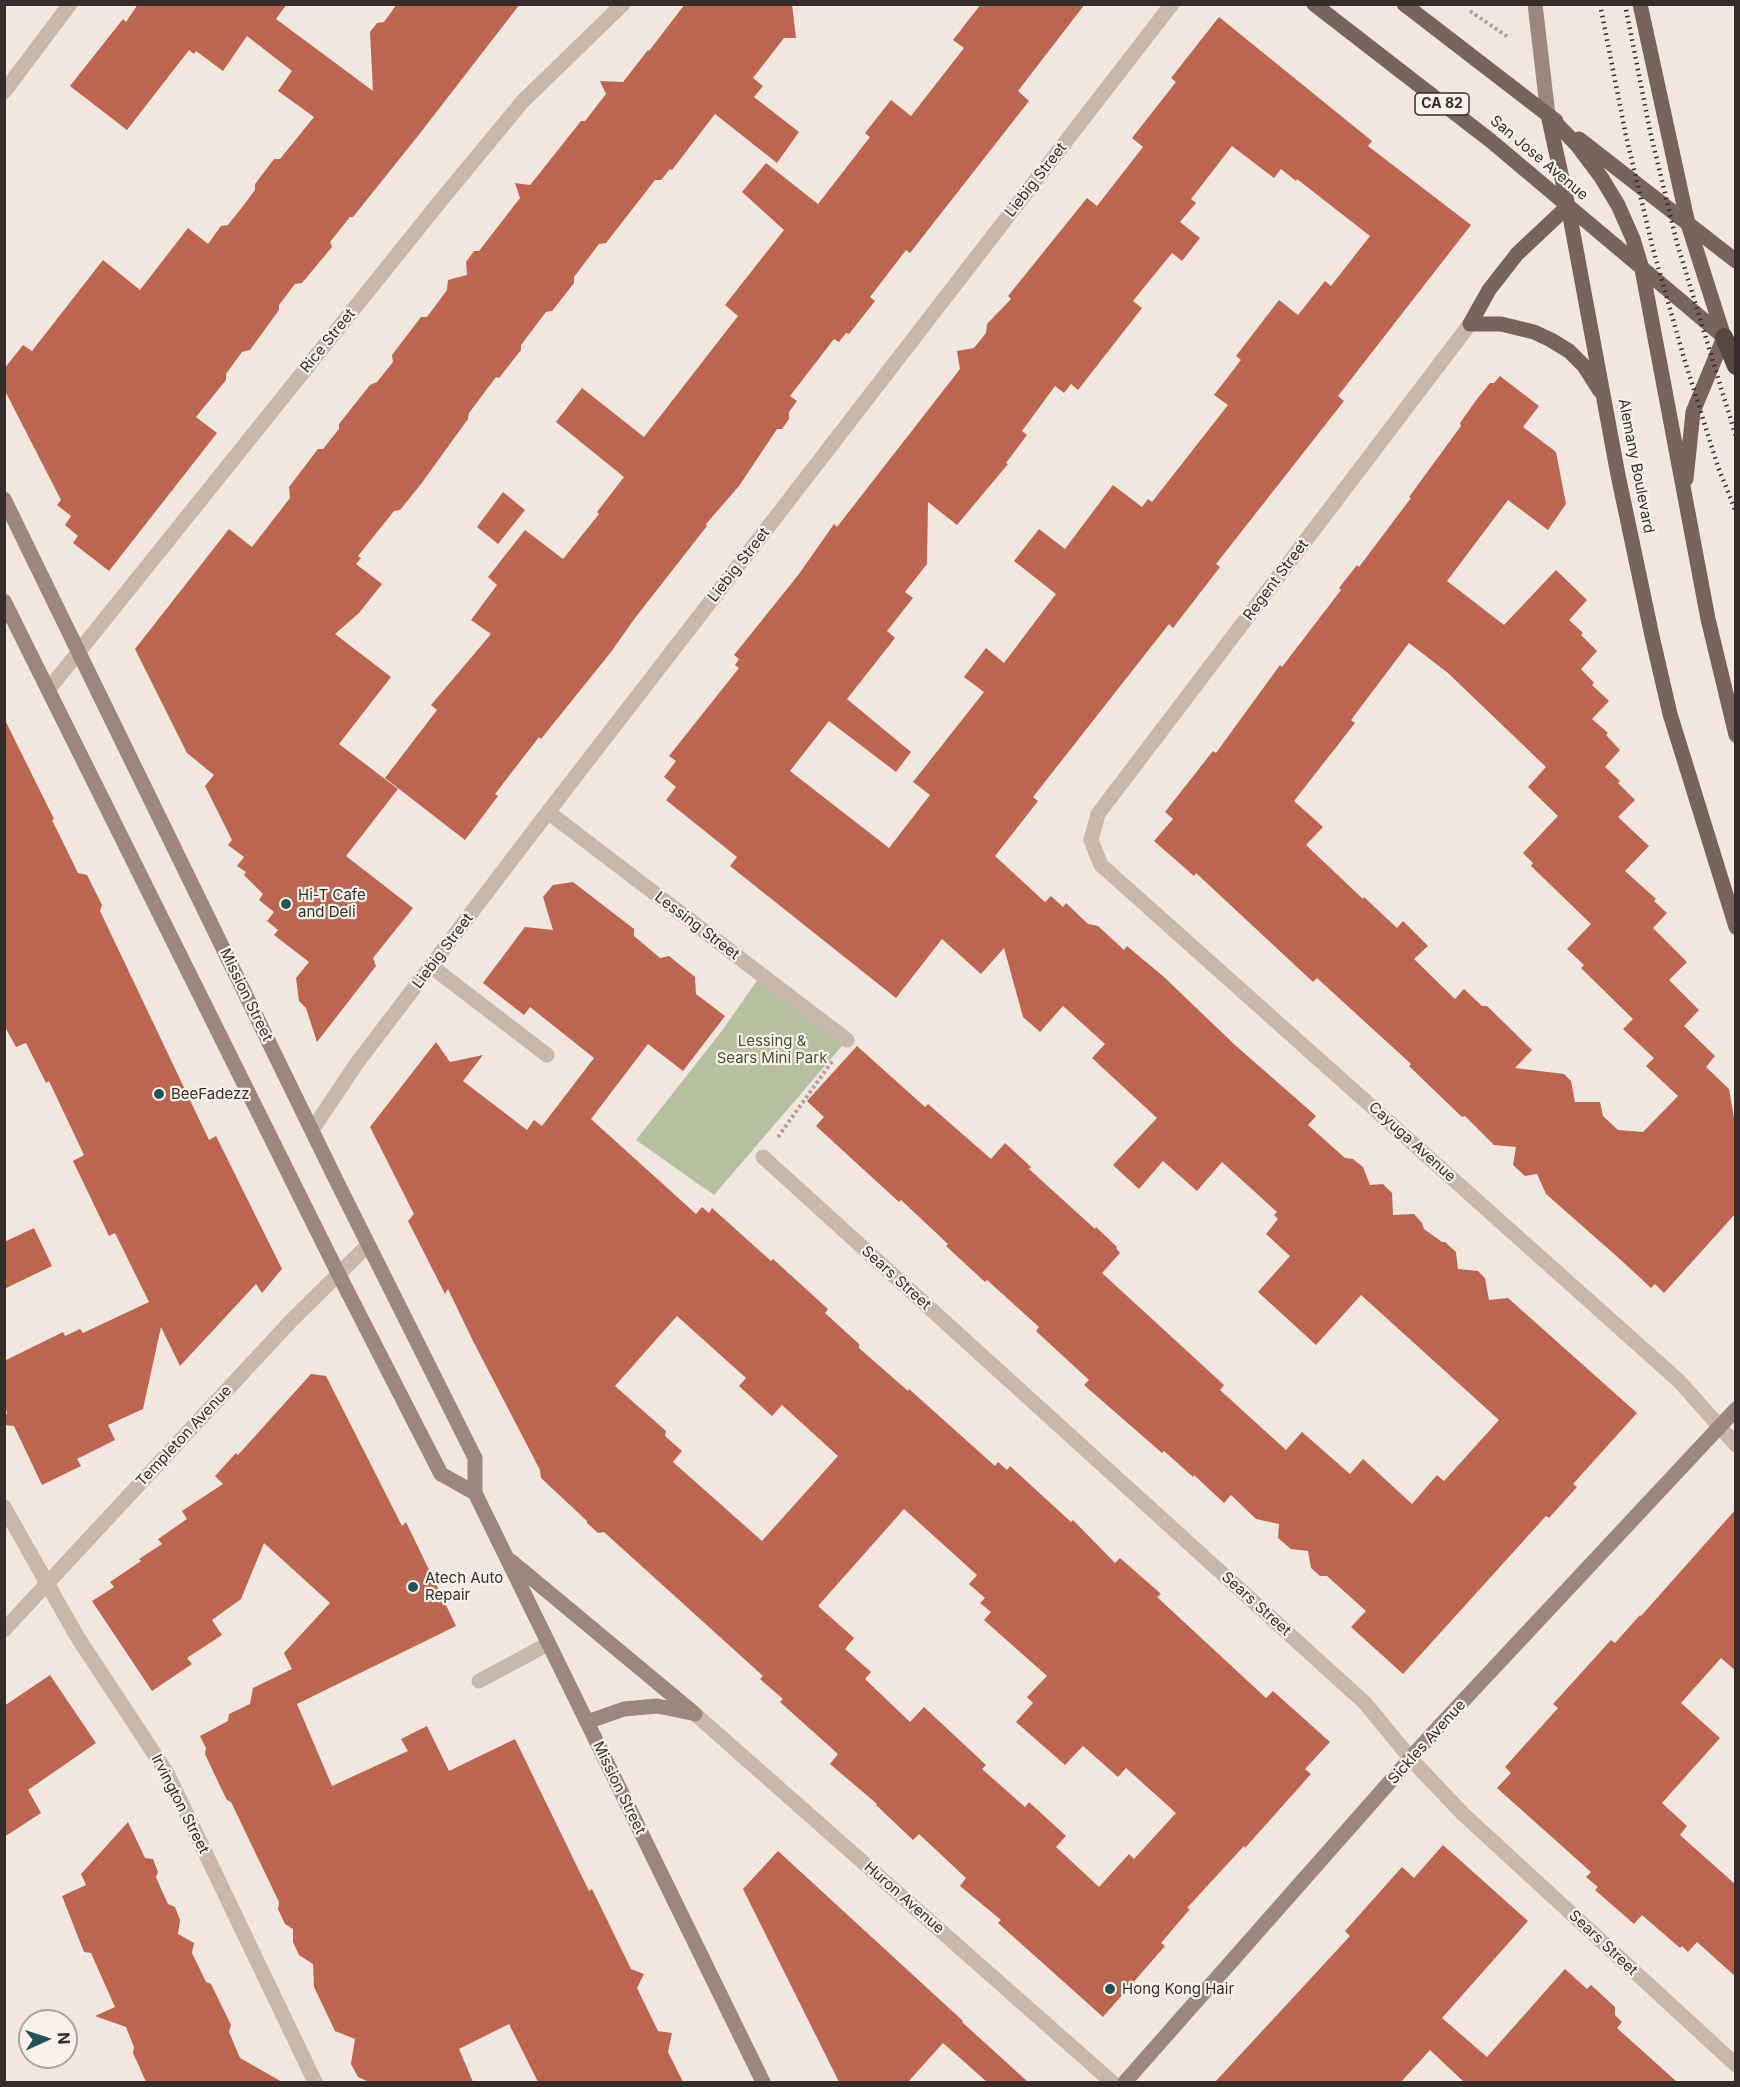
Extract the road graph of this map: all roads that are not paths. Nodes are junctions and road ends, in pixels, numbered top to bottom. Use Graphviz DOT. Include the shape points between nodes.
graph roads {
  1 [pos="70,4"];
  2 [pos="623,4"];
  3 [pos="1172,4"];
  4 [pos="1314,4"];
  5 [pos="1428,4"];
  6 [pos="1535,4"];
  7 [pos="1640,4"];
  8 [pos="1408,8"];
  9 [pos="4,92"];
  10 [pos="1548,115"];
  11 [pos="1568,206"];
  12 [pos="1688,224"];
  13 [pos="1736,261"];
  14 [pos="1642,269"];
  15 [pos="1470,324"];
  16 [pos="1730,342"];
  17 [pos="1736,366"];
  18 [pos="1604,397"];
  19 [pos="1684,497"];
  20 [pos="4,499"];
  21 [pos="4,601"];
  22 [pos="79,651"];
  23 [pos="48,690"];
  24 [pos="1736,735"];
  25 [pos="548,813"];
  26 [pos="1092,840"];
  27 [pos="1736,927"];
  28 [pos="432,967"];
  29 [pos="847,1040"];
  30 [pos="548,1055"];
  31 [pos="312,1130"];
  32 [pos="763,1157"];
  33 [pos="368,1245"];
  34 [pos="339,1275"];
  35 [pos="1736,1409"];
  36 [pos="1720,1427"];
  37 [pos="1736,1445"];
  38 [pos="475,1493"];
  39 [pos="4,1507"];
  40 [pos="505,1556"];
  41 [pos="46,1584"];
  42 [pos="4,1630"];
  43 [pos="548,1644"];
  44 [pos="479,1681"];
  45 [pos="695,1714"];
  46 [pos="587,1722"];
  47 [pos="1412,1759"];
  48 [pos="1736,2065"];
  49 [pos="315,2082"];
  50 [pos="763,2082"];
  51 [pos="1112,2082"];
  52 [pos="1125,2082"];
  1 -- 9 [label="street"];
  2 -- 22 [label="street, Rice Street" via="516,110"];
  3 -- 25 [label="street, Liebig Street"];
  4 -- 11 [label="main road, San Jose Avenue / CA 82"];
  5 -- 8 [label="main road"];
  6 -- 10 [label="main road, Alemany Boulevard"];
  7 -- 12 [label="main road"];
  8 -- 10 [label="main road"];
  10 -- 11 [label="main road, Alemany Boulevard"];
  10 -- 12 [label="main road"];
  10 -- 14 [label="main road" via="1601,177 1622,213"];
  11 -- 14 [label="main road, San Jose Avenue / CA 82"];
  11 -- 15 [label="main road" via="1517,254 1489,290"];
  11 -- 18 [label="main road, Alemany Boulevard"];
  12 -- 13 [label="main road"];
  12 -- 16 [label="main road"];
  14 -- 16 [label="main road, San Jose Avenue / CA 82"];
  14 -- 19 [label="main road"];
  15 -- 18 [label="main road" via="1501,324 1551,340 1584,366"];
  15 -- 26 [label="street, Regent Street" via="1098,814"];
  16 -- 17 [label="highway"];
  16 -- 19 [label="main road" via="1693,412"];
  18 -- 27 [label="main road, Alemany Boulevard" via="1670,714"];
  19 -- 24 [label="main road"];
  20 -- 22 [label="main road, Mission Street"];
  21 -- 23 [label="main road"];
  22 -- 23 [label="street, Rice Street"];
  22 -- 31 [label="main road, Mission Street"];
  23 -- 34 [label="main road"];
  25 -- 28 [label="street, Liebig Street"];
  25 -- 29 [label="street, Lessing Street"];
  26 -- 36 [label="street, Cayuga Avenue" via="1101,865 1674,1376"];
  28 -- 30 [label="street"];
  28 -- 31 [label="street, Liebig Street" via="357,1063"];
  31 -- 33 [label="main road, Mission Street"];
  32 -- 47 [label="street, Sears Street" via="1365,1703"];
  33 -- 34 [label="street, Templeton Avenue"];
  33 -- 38 [label="main road, Mission Street" via="475,1458"];
  34 -- 38 [label="main road" via="441,1474"];
  34 -- 41 [label="street, Templeton Avenue"];
  35 -- 36 [label="main road, Sickles Avenue"];
  36 -- 37 [label="street, Cayuga Avenue"];
  36 -- 47 [label="main road, Sickles Avenue"];
  38 -- 40 [label="main road, Mission Street"];
  39 -- 41 [label="street, Irvington Street"];
  40 -- 43 [label="main road, Mission Street"];
  40 -- 45 [label="main road"];
  41 -- 42 [label="street, Templeton Avenue"];
  41 -- 49 [label="street, Irvington Street" via="167,1773"];
  43 -- 44 [label="street"];
  43 -- 46 [label="main road, Mission Street"];
  45 -- 46 [label="main road" via="657,1706 624,1709"];
  45 -- 51 [label="street, Huron Avenue"];
  46 -- 50 [label="main road, Mission Street"];
  47 -- 48 [label="street, Sears Street" via="1462,1813"];
  47 -- 52 [label="main road, Sickles Avenue"];
}
